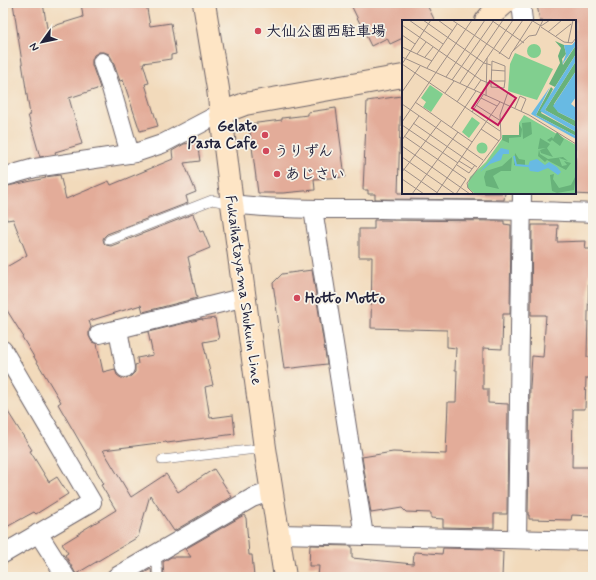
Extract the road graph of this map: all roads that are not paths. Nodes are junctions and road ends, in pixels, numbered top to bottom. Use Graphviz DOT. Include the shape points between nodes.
graph roads {
  1 [pos="204,3"];
  2 [pos="505,3"];
  3 [pos="520,3"];
  4 [pos="487,20"];
  5 [pos="523,20"];
  6 [pos="102,62"];
  7 [pos="402,76"];
  8 [pos="221,113"];
  9 [pos="130,154"];
  10 [pos="3,177"];
  11 [pos="522,202"];
  12 [pos="232,204"];
  13 [pos="313,209"];
  14 [pos="593,213"];
  15 [pos="109,240"];
  16 [pos="245,297"];
  17 [pos="118,329"];
  18 [pos="99,334"];
  19 [pos="3,350"];
  20 [pos="125,368"];
  21 [pos="265,448"];
  22 [pos="162,460"];
  23 [pos="272,491"];
  24 [pos="38,533"];
  25 [pos="278,534"];
  26 [pos="364,536"];
  27 [pos="517,539"];
  28 [pos="593,541"];
  29 [pos="156,553"];
  30 [pos="3,554"];
  31 [pos="66,577"];
  32 [pos="116,577"];
  33 [pos="158,577"];
  34 [pos="285,577"];
  1 -- 8 [label="main road, Fukaihatayama Shukuin Line"];
  2 -- 4 [label="main road"];
  3 -- 5 [label="street"];
  6 -- 9 [label="street"];
  7 -- 8 [label="main road" via="245,104"];
  8 -- 9 [label="street" via="154,148"];
  8 -- 12 [label="main road, Fukaihatayama Shukuin Line"];
  9 -- 10 [label="street" via="35,168"];
  11 -- 13 [label="street"];
  11 -- 14 [label="street"];
  11 -- 27 [label="street"];
  12 -- 13 [label="street"];
  12 -- 15 [label="lane" via="212,200"];
  12 -- 16 [label="main road, Fukaihatayama Shukuin Line"];
  13 -- 26 [label="street"];
  16 -- 17 [label="street"];
  16 -- 21 [label="main road, Fukaihatayama Shukuin Line"];
  17 -- 18 [label="street"];
  17 -- 20 [label="street"];
  19 -- 24 [label="street" via="92,502"];
  21 -- 22 [label="lane"];
  21 -- 23 [label="main road, Fukaihatayama Shukuin Line"];
  23 -- 25 [label="main road, Fukaihatayama Shukuin Line"];
  23 -- 29 [label="street" via="252,498"];
  24 -- 30 [label="street"];
  24 -- 31 [label="street"];
  25 -- 26 [label="street"];
  25 -- 34 [label="main road, Fukaihatayama Shukuin Line"];
  26 -- 27 [label="street"];
  27 -- 28 [label="street"];
  29 -- 32 [label="street"];
  29 -- 33 [label="lane"];
}
